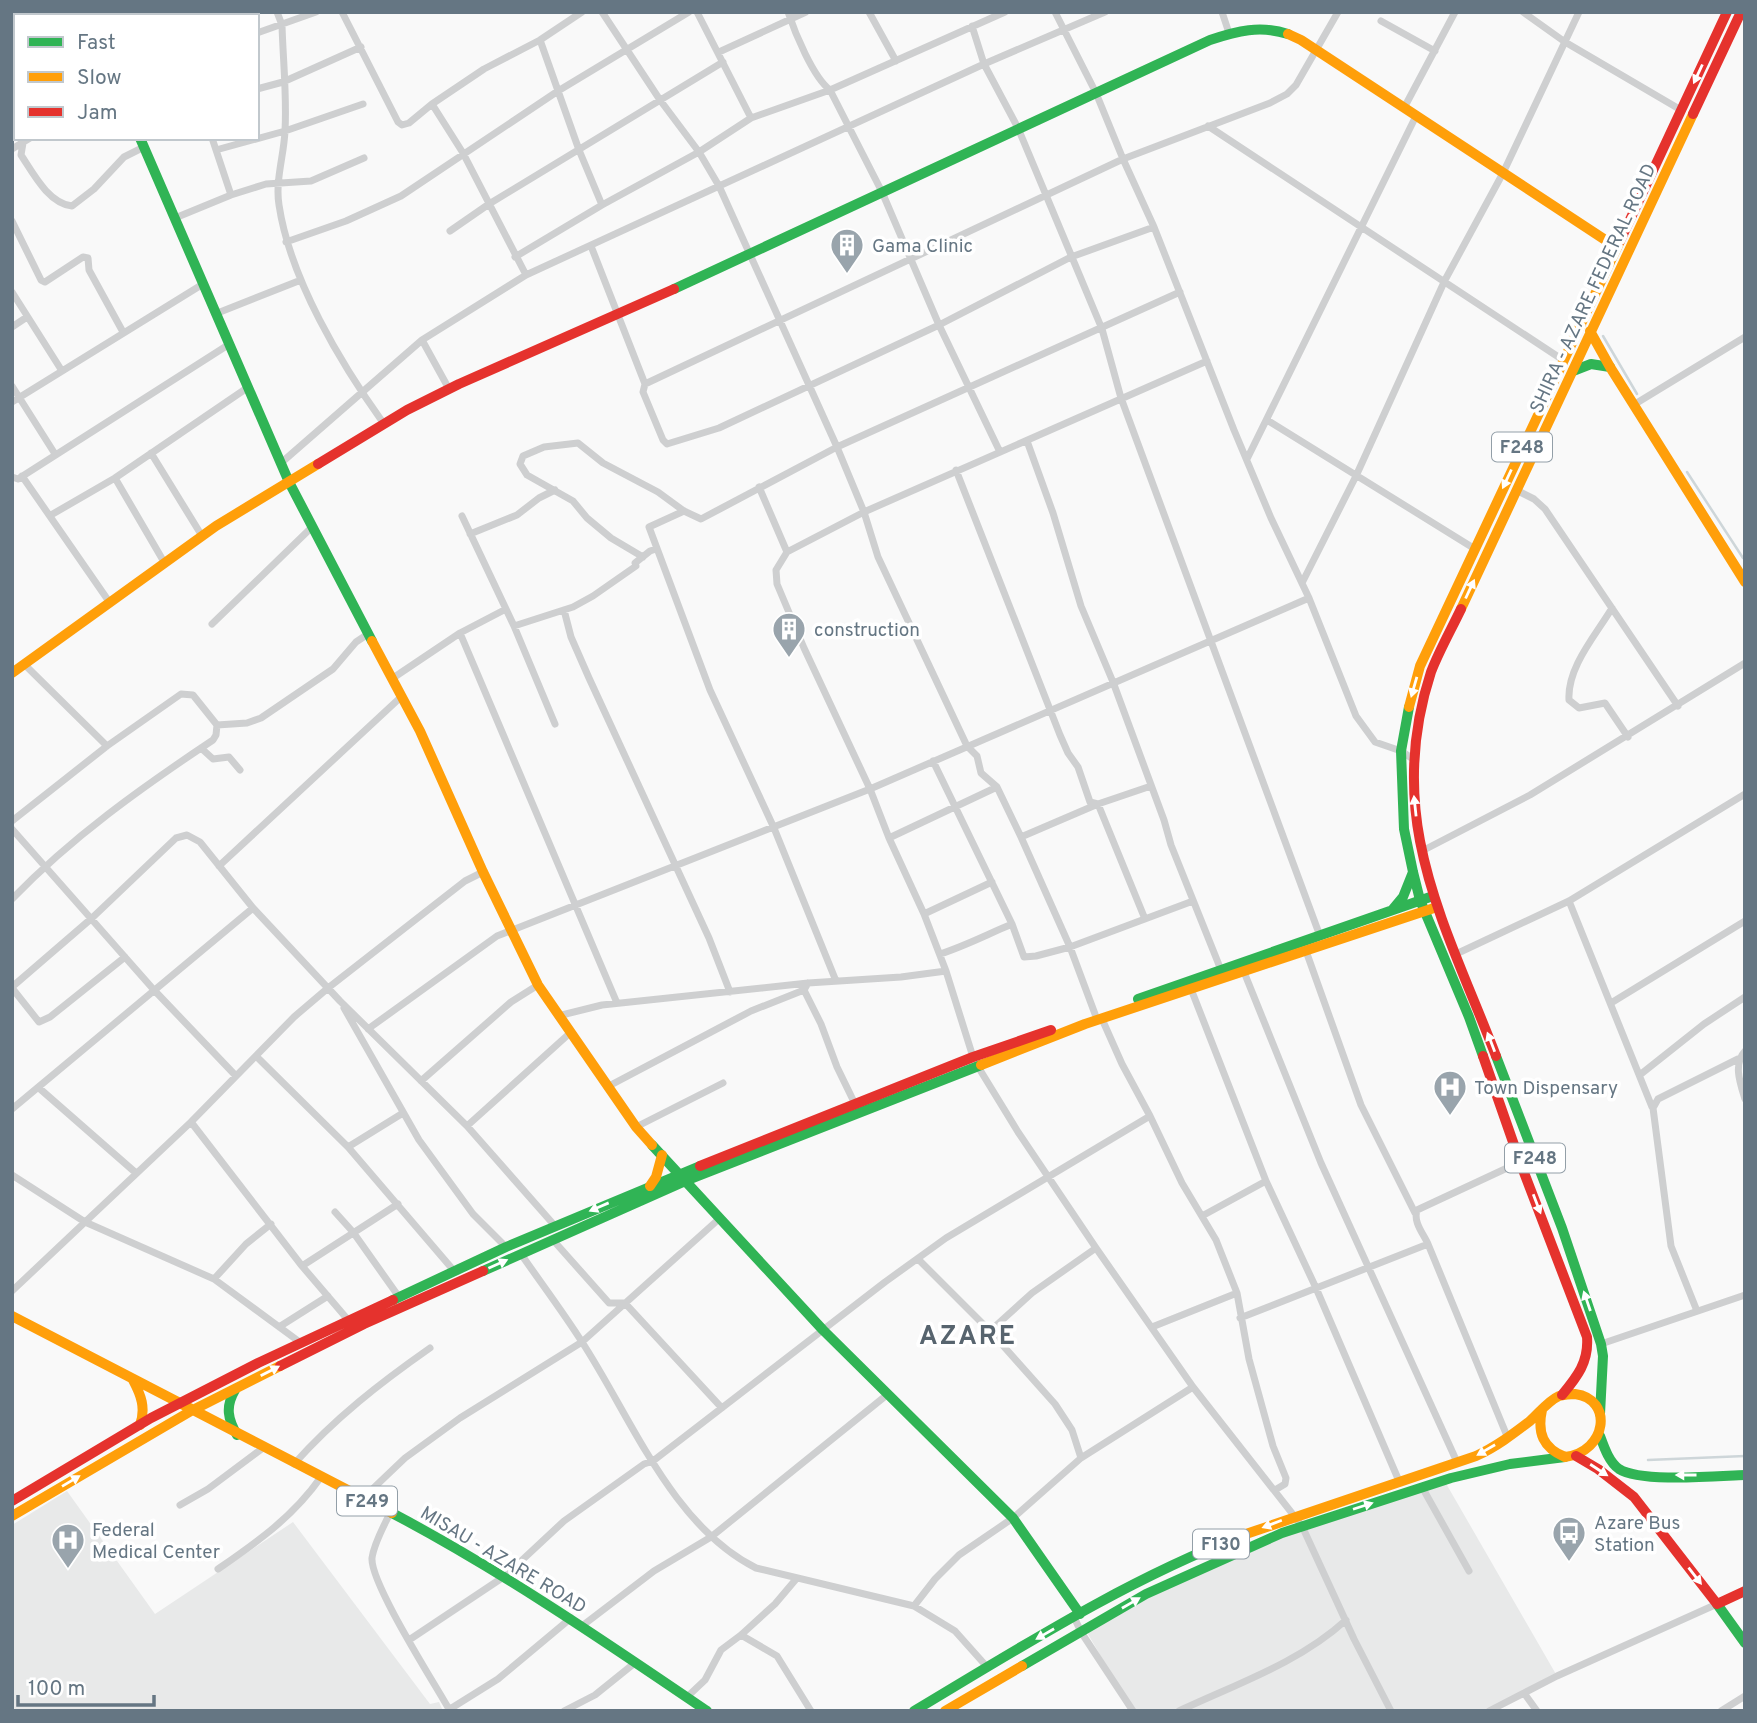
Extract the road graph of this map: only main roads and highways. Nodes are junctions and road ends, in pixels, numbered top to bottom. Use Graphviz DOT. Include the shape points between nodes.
graph roads {
  1 [pos="1727,12"];
  2 [pos="1741,12"];
  3 [pos="142,143"];
  4 [pos="1616,247"];
  5 [pos="1590,331"];
  6 [pos="1610,367"];
  7 [pos="1571,373"];
  8 [pos="289,482"];
  9 [pos="1743,575"];
  10 [pos="12,673"];
  11 [pos="1413,872"];
  12 [pos="1420,900"];
  13 [pos="1435,902"];
  14 [pos="1425,912"];
  15 [pos="1393,917"];
  16 [pos="1435,937"];
  17 [pos="1099,1017"];
  18 [pos="975,1061"];
  19 [pos="662,1155"];
  20 [pos="682,1178"];
  21 [pos="650,1186"];
  22 [pos="1558,1218"];
  23 [pos="1545,1225"];
  24 [pos="12,1316"];
  25 [pos="133,1380"];
  26 [pos="236,1388"];
  27 [pos="1562,1395"];
  28 [pos="178,1404"];
  29 [pos="1542,1410"];
  30 [pos="191,1411"];
  31 [pos="1600,1416"];
  32 [pos="140,1425"];
  33 [pos="237,1435"];
  34 [pos="1600,1436"];
  35 [pos="1570,1457"];
  36 [pos="1745,1475"];
  37 [pos="12,1501"];
  38 [pos="12,1516"];
  39 [pos="1745,1591"];
  40 [pos="1717,1604"];
  41 [pos="1077,1616"];
  42 [pos="1745,1643"];
  43 [pos="703,1710"];
  44 [pos="914,1711"];
  45 [pos="945,1711"];
  1 -- 4 [label="main road, SHIRA - AZARE FEDERAL ROAD / F248, one-way"];
  2 -- 5 [label="main road, SHIRA - AZARE FEDERAL ROAD / F248"];
  3 -- 8 [label="main road"];
  4 -- 8 [label="main road" via="1287,32 1252,28 1229,33 449,389"];
  4 -- 11 [label="main road, SHIRA - AZARE FEDERAL ROAD / F248, one-way" via="1412,689 1401,751 1404,829"];
  5 -- 6 [label="main road"];
  5 -- 7 [label="main road, SHIRA - AZARE FEDERAL ROAD / F248"];
  6 -- 7 [label="main road" via="1589,363"];
  6 -- 9 [label="main road"];
  13 -- 7 [label="main road, SHIRA - AZARE FEDERAL ROAD / F248, one-way" via="1413,787 1420,711 1432,670"];
  8 -- 10 [label="main road" via="164,562"];
  8 -- 19 [label="main road" via="420,731 538,985 636,1127"];
  11 -- 12 [label="main road, SHIRA - AZARE FEDERAL ROAD / F248"];
  11 -- 15 [label="main road"];
  12 -- 13 [label="main road"];
  12 -- 14 [label="main road, SHIRA - AZARE FEDERAL ROAD / F248"];
  12 -- 15 [label="main road"];
  13 -- 14 [label="main road"];
  22 -- 13 [label="main road, SHIRA - AZARE FEDERAL ROAD / F248, one-way"];
  14 -- 15 [label="main road"];
  14 -- 16 [label="main road, SHIRA - AZARE FEDERAL ROAD / F248"];
  15 -- 16 [label="main road" via="1421,924"];
  15 -- 17 [label="main road" via="1306,951"];
  15 -- 17 [label="main road" via="1320,936"];
  16 -- 23 [label="main road, SHIRA - AZARE FEDERAL ROAD / F248, one-way"];
  17 -- 18 [label="main road"];
  18 -- 20 [label="main road"];
  18 -- 20 [label="main road" via="855,1104"];
  19 -- 20 [label="main road"];
  19 -- 21 [label="main road"];
  20 -- 21 [label="main road"];
  26 -- 20 [label="main road, one-way"];
  20 -- 41 [label="main road" via="823,1330 1013,1518"];
  21 -- 28 [label="main road, one-way" via="506,1247"];
  22 -- 23 [label="main road"];
  31 -- 22 [label="main road, SHIRA - AZARE FEDERAL ROAD / F248, one-way" via="1601,1344"];
  23 -- 27 [label="main road, SHIRA - AZARE FEDERAL ROAD / F248" via="1589,1349 1581,1373"];
  24 -- 25 [label="main road, MISAU - AZARE ROAD / F249"];
  25 -- 28 [label="main road, MISAU - AZARE ROAD / F249"];
  25 -- 32 [label="main road" via="143,1401"];
  26 -- 30 [label="main road"];
  26 -- 33 [label="main road" via="226,1410"];
  27 -- 29 [label="main road, F130"];
  27 -- 31 [label="main road" via="1585,1398"];
  28 -- 30 [label="main road, MISAU - AZARE ROAD / F249"];
  28 -- 32 [label="main road"];
  29 -- 35 [label="main road" via="1538,1422 1544,1445"];
  29 -- 41 [label="main road, F130, one-way" via="1478,1455 1214,1546"];
  30 -- 33 [label="main road, MISAU - AZARE ROAD / F249"];
  38 -- 30 [label="main road, one-way"];
  31 -- 34 [label="main road"];
  32 -- 37 [label="main road"];
  33 -- 43 [label="main road, MISAU - AZARE ROAD / F249" via="505,1576"];
  34 -- 35 [label="main road" via="1586,1452"];
  36 -- 34 [label="main road, one-way" via="1628,1472 1612,1461"];
  35 -- 40 [label="main road, one-way" via="1598,1469 1634,1497"];
  45 -- 35 [label="main road, F130, one-way" via="1146,1594 1302,1525 1510,1464"];
  39 -- 40 [label="main road"];
  40 -- 42 [label="main road"];
  41 -- 44 [label="main road, F130, one-way"];
}
